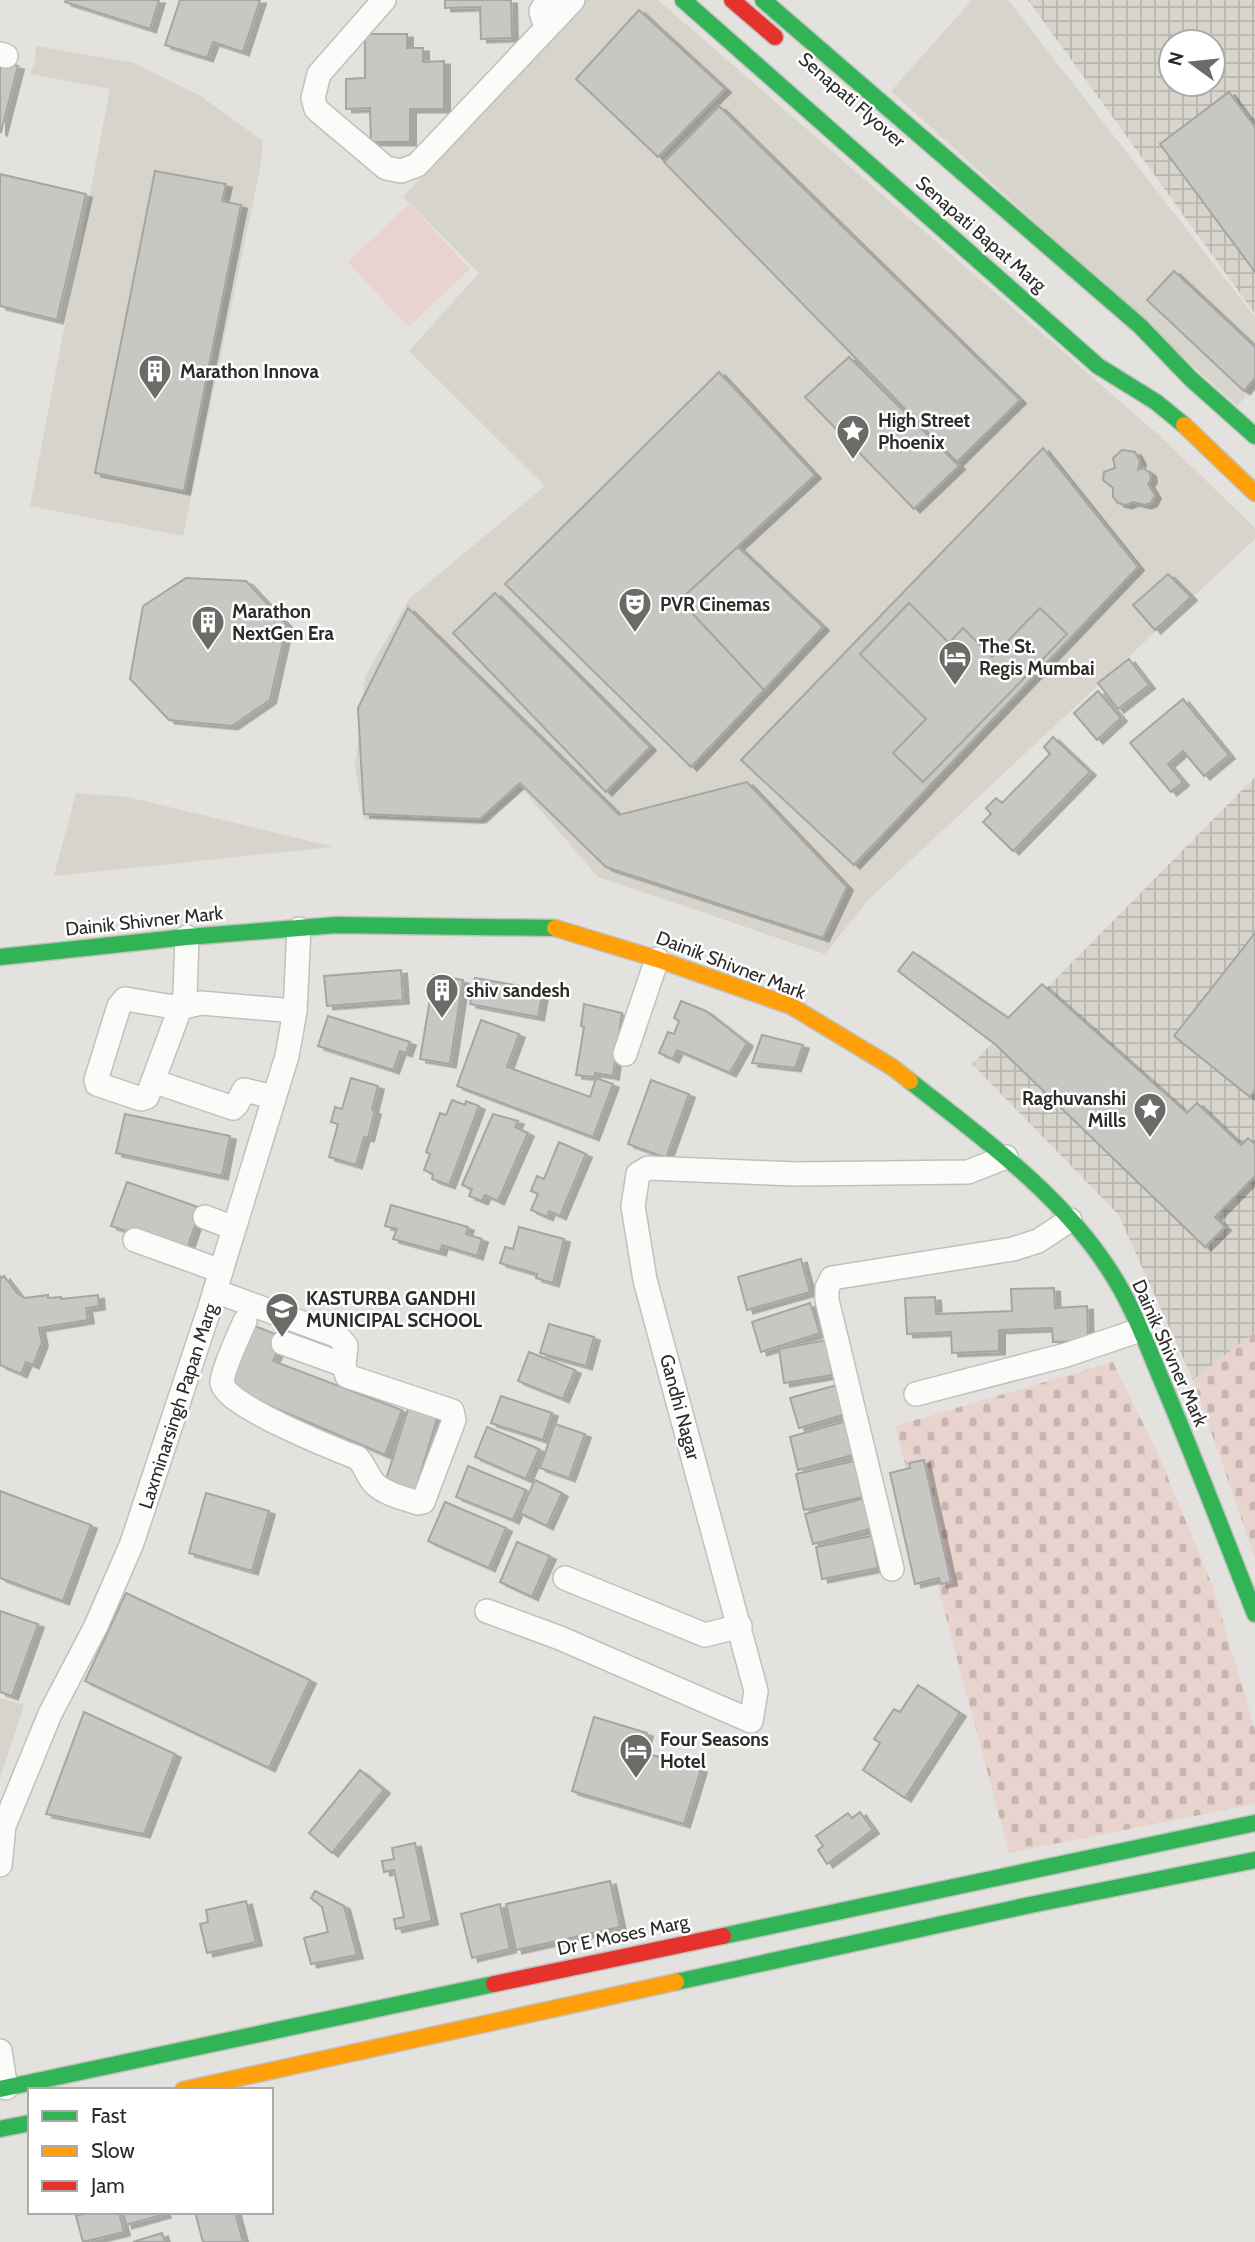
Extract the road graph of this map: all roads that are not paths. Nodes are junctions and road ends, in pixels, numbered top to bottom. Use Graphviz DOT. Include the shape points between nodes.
graph roads {
  1 [pos="384,0"];
  2 [pos="548,0"];
  3 [pos="573,0"];
  4 [pos="683,0"];
  5 [pos="706,0"];
  6 [pos="732,0"];
  7 [pos="763,0"];
  8 [pos="550,24"];
  9 [pos="784,45"];
  10 [pos="873,146"];
  11 [pos="1114,357"];
  12 [pos="1148,357"];
  13 [pos="1191,379"];
  14 [pos="1156,402"];
  15 [pos="1255,436"];
  16 [pos="1255,493"];
  17 [pos="299,929"];
  18 [pos="187,937"];
  19 [pos="0,957"];
  20 [pos="657,959"];
  21 [pos="180,1008"];
  22 [pos="295,1012"];
  23 [pos="625,1054"];
  24 [pos="153,1081"];
  25 [pos="275,1097"];
  26 [pos="1006,1157"];
  27 [pos="205,1217"];
  28 [pos="1070,1220"];
  29 [pos="234,1228"];
  30 [pos="135,1240"];
  31 [pos="215,1291"];
  32 [pos="1140,1330"];
  33 [pos="283,1343"];
  34 [pos="344,1365"];
  35 [pos="916,1394"];
  36 [pos="892,1569"];
  37 [pos="565,1578"];
  38 [pos="487,1611"];
  39 [pos="1255,1614"];
  40 [pos="740,1626"];
  41 [pos="1255,1823"];
  42 [pos="1255,1860"];
  43 [pos="0,1865"];
  44 [pos="1027,1889"];
  45 [pos="539,1994"];
  46 [pos="0,2052"];
  47 [pos="190,2088"];
  48 [pos="3,2089"];
  49 [pos="28,2123"];
  50 [pos="0,2129"];
  1 -- 8 [label="street" via="319,74 313,98 316,109 386,168 401,171 417,165"];
  2 -- 8 [label="street" via="541,11"];
  3 -- 8 [label="street"];
  4 -- 14 [label="main road, Senapati Bapat Marg" via="1098,366"];
  5 -- 10 [label="main road, Senapati Flyover"];
  6 -- 9 [label="main road, Senapati Flyover"];
  7 -- 13 [label="main road, Senapati Bapat Marg" via="1140,326"];
  11 -- 14 [label="main road"];
  12 -- 13 [label="main road"];
  13 -- 15 [label="main road, Senapati Bapat Marg"];
  14 -- 16 [label="main road, Senapati Bapat Marg"];
  17 -- 18 [label="main road, Dainik Shivner Mark"];
  17 -- 20 [label="main road, Dainik Shivner Mark" via="357,924 561,929"];
  17 -- 22 [label="street, Laxminarsingh Papan Marg"];
  18 -- 19 [label="main road, Dainik Shivner Mark"];
  18 -- 21 [label="street" via="185,995"];
  20 -- 23 [label="street"];
  20 -- 26 [label="main road, Dainik Shivner Mark" via="791,1006 891,1068"];
  21 -- 22 [label="street" via="201,1003"];
  21 -- 24 [label="street"];
  21 -- 24 [label="street" via="132,999 119,1006 97,1084 141,1100"];
  22 -- 25 [label="street, Laxminarsingh Papan Marg"];
  24 -- 25 [label="street" via="233,1108 244,1090"];
  25 -- 29 [label="street, Laxminarsingh Papan Marg"];
  26 -- 28 [label="main road, Dainik Shivner Mark"];
  26 -- 40 [label="street, Gandhi Nagar" via="968,1172 796,1174 648,1168 638,1174 633,1206 645,1280"];
  27 -- 29 [label="street"];
  28 -- 32 [label="main road, Dainik Shivner Mark" via="1110,1271"];
  28 -- 36 [label="street" via="1038,1241 1013,1249 832,1278 827,1300"];
  29 -- 31 [label="street, Laxminarsingh Papan Marg"];
  30 -- 31 [label="street"];
  31 -- 34 [label="street" via="338,1336 346,1346"];
  31 -- 34 [label="street" via="238,1320 222,1380 226,1391 271,1421 358,1458 376,1486 421,1503 454,1414 347,1376"];
  31 -- 43 [label="street, Laxminarsingh Papan Marg" via="203,1367 132,1543 50,1714 4,1826"];
  32 -- 35 [label="street" via="1066,1355"];
  32 -- 39 [label="main road, Dainik Shivner Mark"];
  33 -- 34 [label="street"];
  37 -- 40 [label="street" via="705,1635"];
  38 -- 40 [label="street, Gandhi Nagar" via="751,1721 756,1691"];
  41 -- 44 [label="main road, Dr E Moses Marg"];
  42 -- 44 [label="main road, Dr E Moses Marg"];
  44 -- 45 [label="main road, Dr E Moses Marg"];
  44 -- 45 [label="main road, Dr E Moses Marg"];
  45 -- 47 [label="main road, Dr E Moses Marg"];
  45 -- 48 [label="main road, Dr E Moses Marg"];
  46 -- 48 [label="street"];
  49 -- 50 [label="main road"];
}
